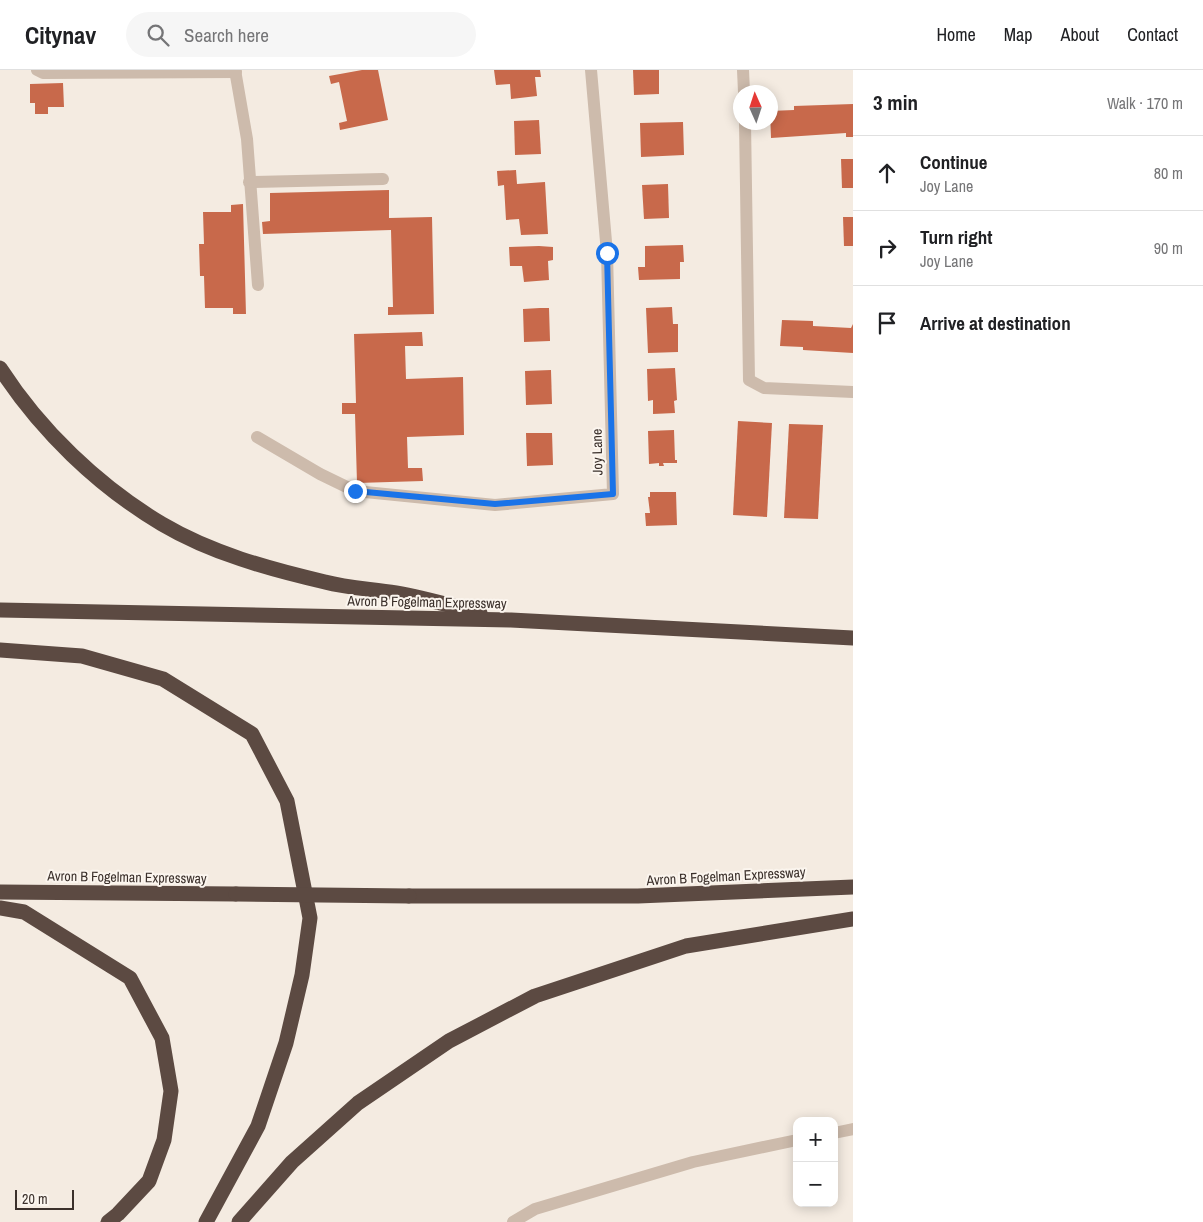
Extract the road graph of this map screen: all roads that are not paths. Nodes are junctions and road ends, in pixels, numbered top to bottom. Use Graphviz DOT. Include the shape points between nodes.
graph roads {
  1 [pos="37,70"];
  2 [pos="591,70"];
  3 [pos="743,70"];
  4 [pos="236,71"];
  5 [pos="744,85"];
  6 [pos="745,130"];
  7 [pos="384,179"];
  8 [pos="249,182"];
  9 [pos="258,285"];
  10 [pos="0,368"];
  11 [pos="853,392"];
  12 [pos="257,437"];
  13 [pos="0,610"];
  14 [pos="511,620"];
  15 [pos="853,638"];
  16 [pos="0,650"];
  17 [pos="853,887"];
  18 [pos="0,892"];
  19 [pos="0,908"];
  20 [pos="853,918"];
  21 [pos="853,1129"];
  22 [pos="838,1132"];
  23 [pos="793,1141"];
  24 [pos="108,1222"];
  25 [pos="206,1222"];
  26 [pos="239,1222"];
  27 [pos="513,1222"];
  1 -- 4 [label="street"];
  2 -- 12 [label="street, Joy Lane" via="607,253 613,494 495,504 355,491"];
  3 -- 5 [label="street"];
  4 -- 8 [label="street" via="247,139"];
  6 -- 11 [label="street" via="749,380 764,388"];
  7 -- 8 [label="street"];
  8 -- 9 [label="street"];
  10 -- 14 [label="highway" via="19,397 54,437 98,478 162,524 257,564 327,583 397,594"];
  13 -- 14 [label="highway, Avron B Fogelman Expressway"];
  14 -- 15 [label="highway, Avron B Fogelman Expressway"];
  16 -- 25 [label="highway" via="82,656 163,678 252,734 287,801 310,918 302,975 286,1043 258,1126"];
  17 -- 18 [label="highway, Avron B Fogelman Expressway, bridge" via="638,896"];
  19 -- 24 [label="highway" via="24,912 130,978 162,1038 171,1091 164,1140 149,1181"];
  20 -- 26 [label="highway" via="686,946 535,996 449,1041 358,1104 292,1162"];
  21 -- 22 [label="street"];
  23 -- 27 [label="street" via="693,1162 535,1209"];
}
